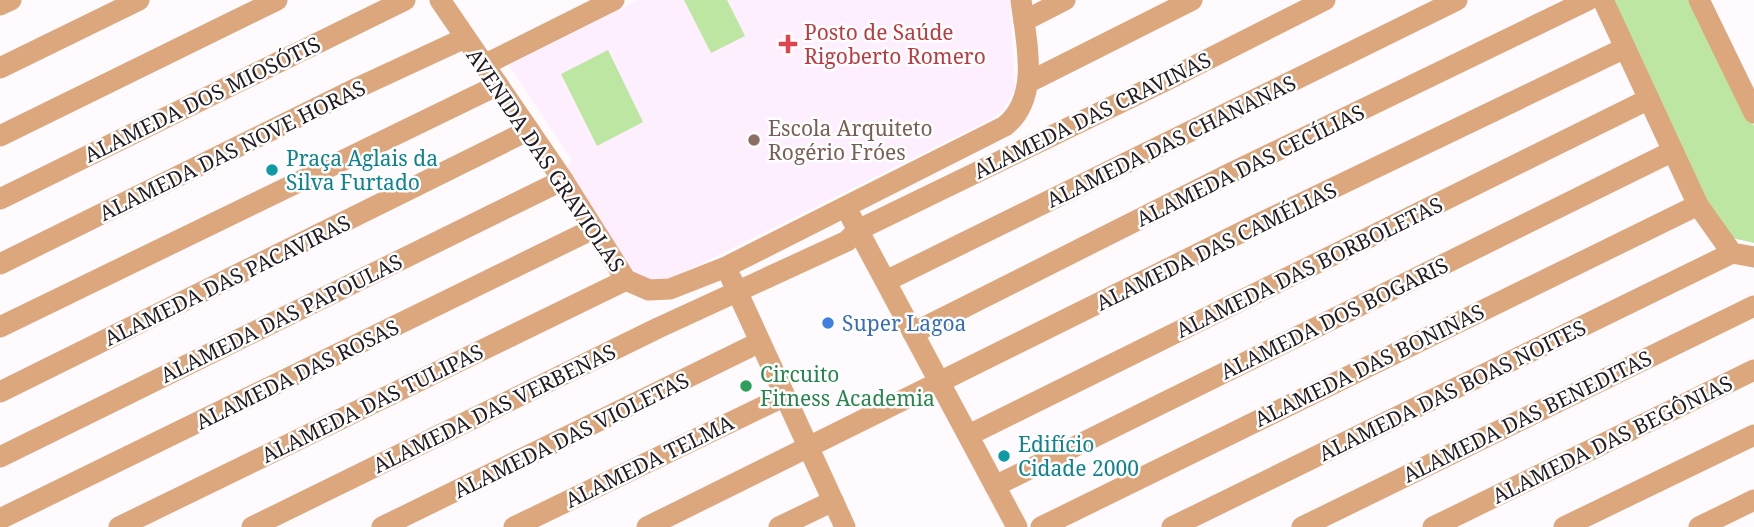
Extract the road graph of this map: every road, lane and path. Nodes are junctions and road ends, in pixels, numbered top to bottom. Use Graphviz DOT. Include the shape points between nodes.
graph roads {
  1 [pos="11,0"];
  2 [pos="139,0"];
  3 [pos="277,0"];
  4 [pos="405,0"];
  5 [pos="440,0"];
  6 [pos="614,0"];
  7 [pos="1065,0"];
  8 [pos="1192,0"];
  9 [pos="1325,0"];
  10 [pos="1457,0"];
  11 [pos="1588,0"];
  12 [pos="1603,0"];
  13 [pos="1699,0"];
  14 [pos="0,5"];
  15 [pos="1023,10"];
  16 [pos="465,38"];
  17 [pos="1625,48"];
  18 [pos="484,65"];
  19 [pos="0,68"];
  20 [pos="1029,82"];
  21 [pos="498,85"];
  22 [pos="1649,99"];
  23 [pos="1752,103"];
  24 [pos="529,130"];
  25 [pos="0,136"];
  26 [pos="1673,151"];
  27 [pos="563,180"];
  28 [pos="0,198"];
  29 [pos="1698,205"];
  30 [pos="846,207"];
  31 [pos="593,229"];
  32 [pos="858,230"];
  33 [pos="1732,253"];
  34 [pos="1754,257"];
  35 [pos="0,264"];
  36 [pos="726,267"];
  37 [pos="626,279"];
  38 [pos="886,281"];
  39 [pos="736,291"];
  40 [pos="1754,306"];
  41 [pos="0,327"];
  42 [pos="913,333"];
  43 [pos="760,342"];
  44 [pos="1754,370"];
  45 [pos="940,383"];
  46 [pos="0,392"];
  47 [pos="785,396"];
  48 [pos="970,435"];
  49 [pos="1754,435"];
  50 [pos="809,447"];
  51 [pos="0,457"];
  52 [pos="995,486"];
  53 [pos="1754,500"];
  54 [pos="833,501"];
  55 [pos="0,519"];
  56 [pos="119,527"];
  57 [pos="252,527"];
  58 [pos="382,527"];
  59 [pos="514,527"];
  60 [pos="647,527"];
  61 [pos="779,527"];
  62 [pos="845,527"];
  63 [pos="1017,527"];
  64 [pos="1041,527"];
  65 [pos="1172,527"];
  66 [pos="1302,527"];
  67 [pos="1433,527"];
  68 [pos="1564,527"];
  69 [pos="1699,527"];
  1 -- 14 [label="street"];
  2 -- 19 [label="street"];
  3 -- 25 [label="street"];
  4 -- 28 [label="street, ALAMEDA DOS MIOSÓTIS"];
  5 -- 16 [label="street, AVENIDA DAS GRAVIOLAS"];
  6 -- 18 [label="street"];
  7 -- 15 [label="street"];
  8 -- 20 [label="street"];
  9 -- 32 [label="street, ALAMEDA DAS CRAVINAS"];
  10 -- 38 [label="street, ALAMEDA DAS CHANANAS"];
  11 -- 42 [label="street, ALAMEDA DAS CECÍLIAS"];
  12 -- 17 [label="street"];
  13 -- 23 [label="street"];
  15 -- 20 [label="street, AVENIDA DAS GRAVIOLAS"];
  16 -- 18 [label="street, AVENIDA DAS GRAVIOLAS"];
  16 -- 35 [label="street, ALAMEDA DAS NOVE HORAS"];
  17 -- 22 [label="street"];
  17 -- 45 [label="street, ALAMEDA DAS CAMÉLIAS"];
  18 -- 21 [label="street, AVENIDA DAS GRAVIOLAS"];
  20 -- 30 [label="street, AVENIDA DAS GRAVIOLAS" via="1021,107 1004,126"];
  21 -- 24 [label="street, AVENIDA DAS GRAVIOLAS"];
  21 -- 41 [label="street"];
  22 -- 26 [label="street"];
  22 -- 48 [label="street, ALAMEDA DAS BORBOLETAS"];
  24 -- 27 [label="street, AVENIDA DAS GRAVIOLAS"];
  24 -- 46 [label="street, ALAMEDA DAS PACAVIRAS"];
  26 -- 29 [label="street"];
  26 -- 52 [label="street, ALAMEDA DOS BOGARIS"];
  27 -- 31 [label="street, AVENIDA DAS GRAVIOLAS"];
  27 -- 51 [label="street, ALAMEDA DAS PAPOULAS"];
  29 -- 33 [label="street"];
  29 -- 64 [label="street, ALAMEDA DAS BONINAS"];
  30 -- 32 [label="street"];
  30 -- 36 [label="street, AVENIDA DAS GRAVIOLAS"];
  31 -- 37 [label="street, AVENIDA DAS GRAVIOLAS"];
  31 -- 55 [label="street, ALAMEDA DAS ROSAS"];
  32 -- 38 [label="street"];
  32 -- 39 [label="street, ALAMEDA DAS CRAVINAS" via="847,241"];
  33 -- 34 [label="street"];
  33 -- 65 [label="street, ALAMEDA DAS BOAS NOITES"];
  36 -- 37 [label="street, AVENIDA DAS GRAVIOLAS" via="670,289 649,290"];
  36 -- 39 [label="street"];
  37 -- 56 [label="street, ALAMEDA DAS TULIPAS"];
  38 -- 42 [label="street"];
  39 -- 43 [label="street"];
  39 -- 57 [label="street, ALAMEDA DAS VERBENAS"];
  40 -- 66 [label="street, ALAMEDA DAS BENEDITAS"];
  42 -- 45 [label="street"];
  43 -- 47 [label="street"];
  43 -- 58 [label="street, ALAMEDA DAS VIOLETAS"];
  44 -- 67 [label="street, ALAMEDA DAS BEGÔNIAS"];
  45 -- 48 [label="street"];
  45 -- 50 [label="street, ALAMEDA DAS CAMÉLIAS"];
  47 -- 50 [label="street"];
  47 -- 59 [label="street, ALAMEDA TELMA"];
  48 -- 52 [label="street"];
  49 -- 68 [label="street"];
  50 -- 54 [label="street"];
  50 -- 60 [label="street, ALAMEDA DAS CAMÉLIAS"];
  52 -- 63 [label="street"];
  53 -- 69 [label="street"];
  54 -- 61 [label="street"];
  54 -- 62 [label="street"];
}
